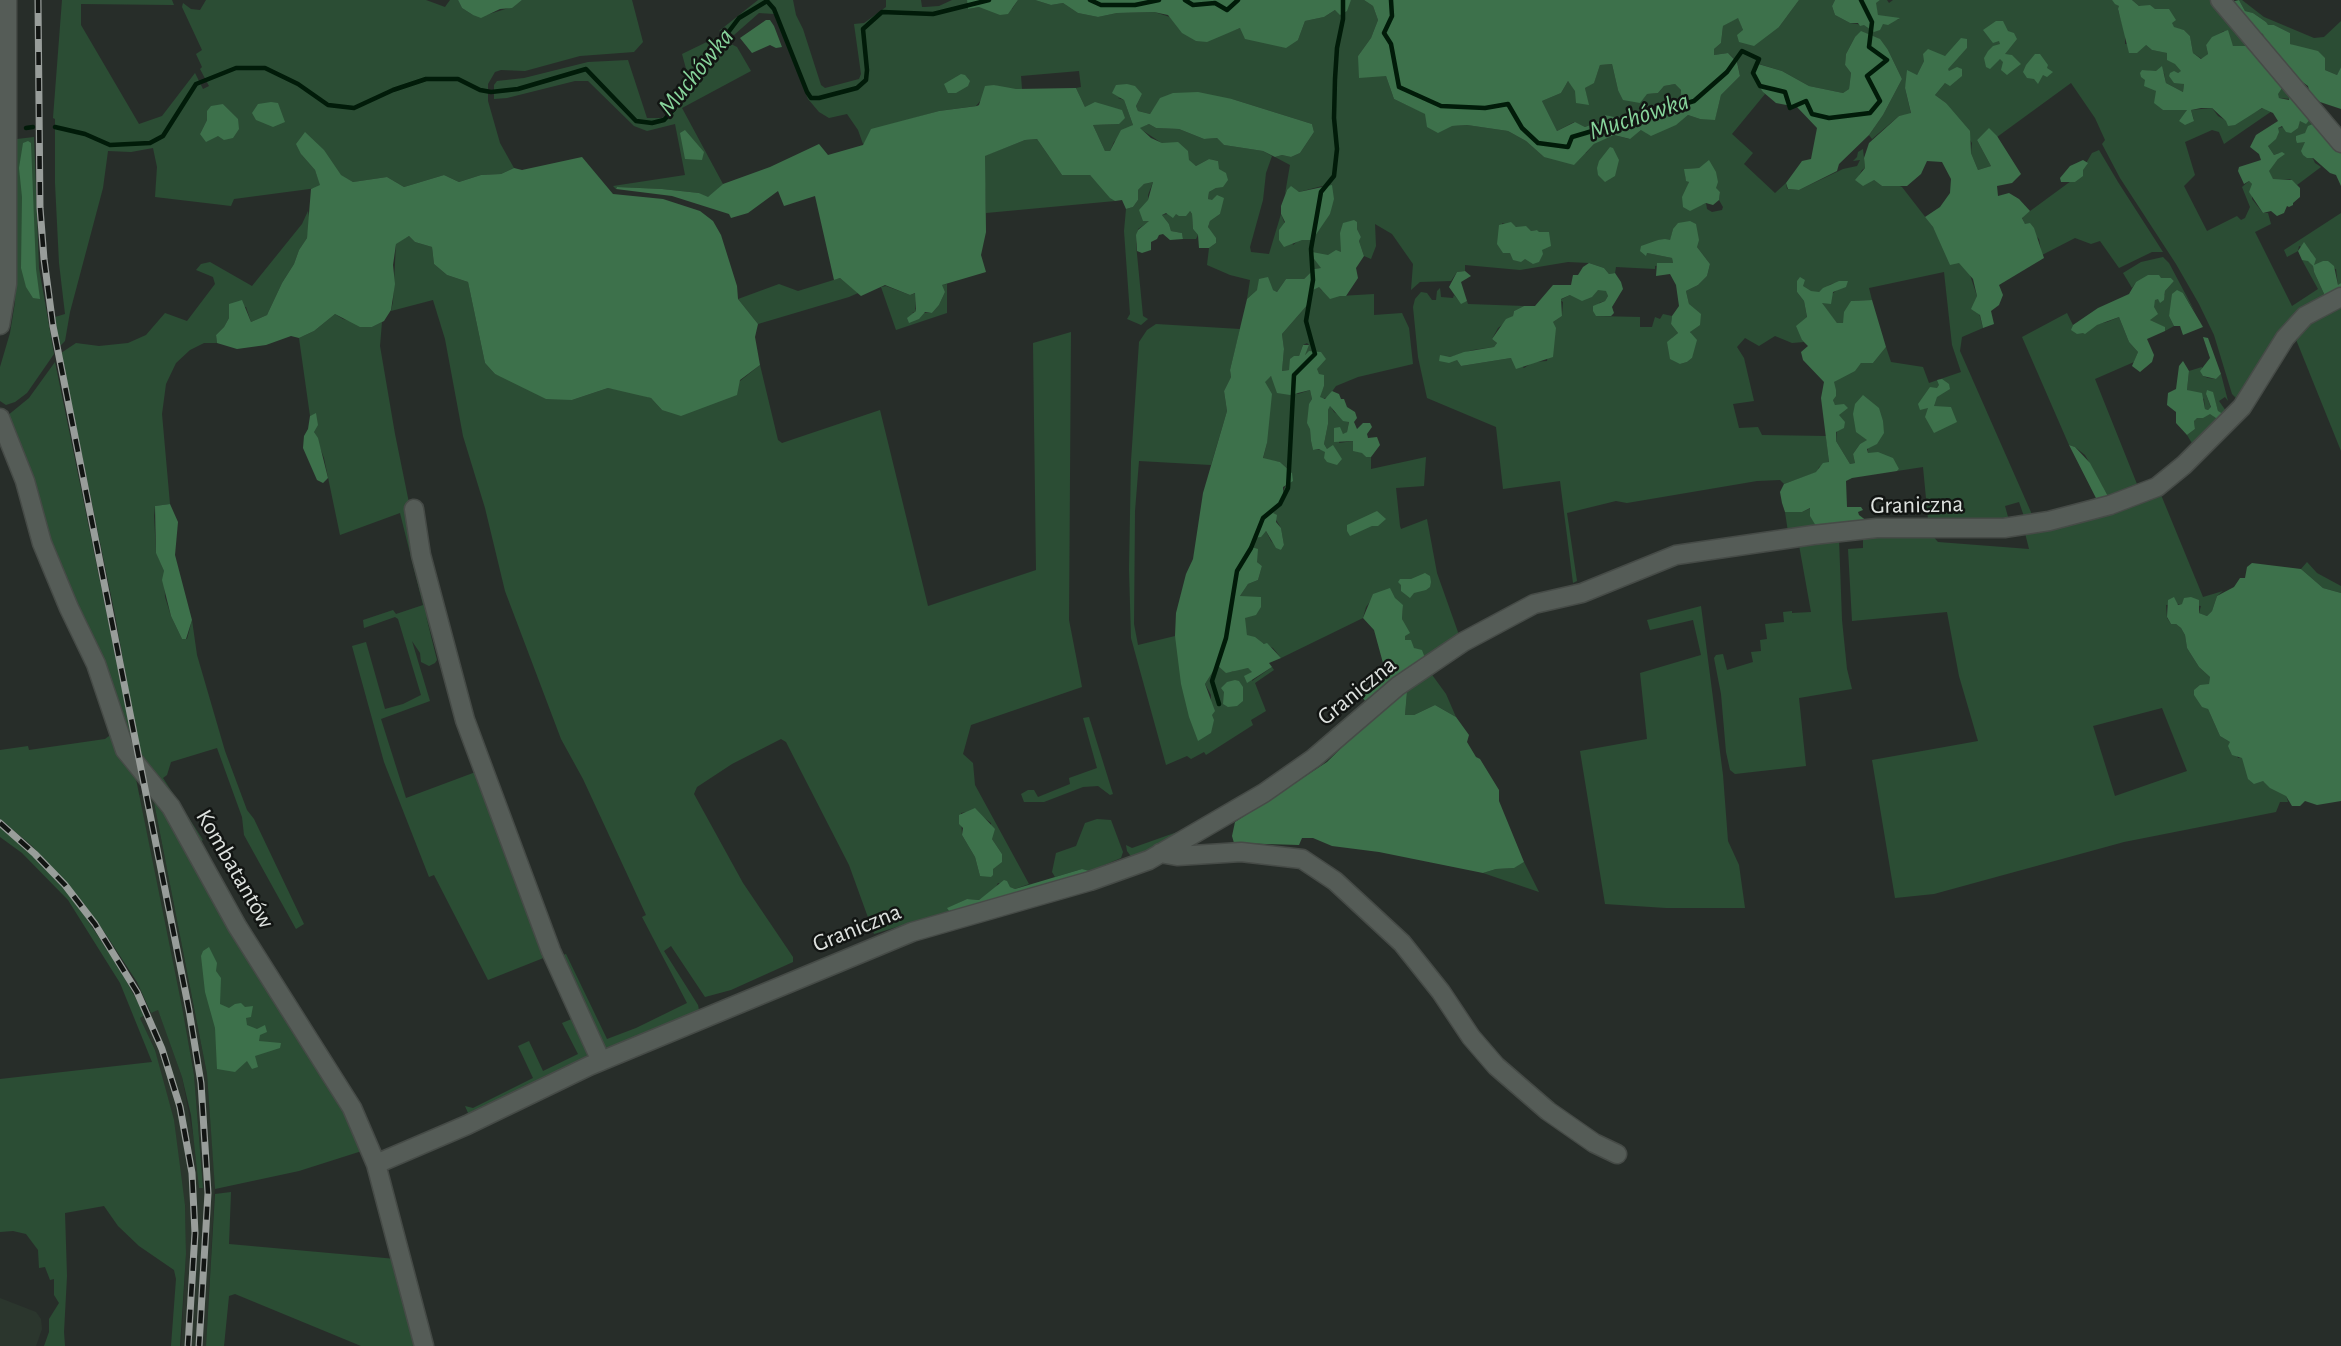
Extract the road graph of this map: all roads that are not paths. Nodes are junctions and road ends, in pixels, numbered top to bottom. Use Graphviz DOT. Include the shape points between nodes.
graph roads {
  1 [pos="7,0"];
  2 [pos="2220,0"];
  3 [pos="4,109"];
  4 [pos="2341,143"];
  5 [pos="2341,297"];
  6 [pos="0,325"];
  7 [pos="0,418"];
  8 [pos="414,509"];
  9 [pos="1160,853"];
  10 [pos="601,1061"];
  11 [pos="1617,1154"];
  12 [pos="376,1164"];
  13 [pos="424,1346"];
  1 -- 3 [label="street"];
  2 -- 4 [label="street"];
  3 -- 6 [label="street" via="7,284"];
  5 -- 9 [label="street, Graniczna" via="2305,316 2285,338 2242,407 2157,487 2110,505 2004,528 1877,528 1676,555 1582,593 1534,604 1463,642 1398,686 1314,758 1264,793"];
  7 -- 12 [label="street, Kombatantów" via="25,481 42,543 96,664 125,750 178,818 237,926 352,1108"];
  8 -- 10 [label="street" via="421,555 465,720 551,951"];
  9 -- 10 [label="street, Graniczna" via="1090,881 912,932"];
  9 -- 11 [label="street" via="1241,852 1302,859 1335,881 1402,943 1496,1066 1548,1111"];
  10 -- 12 [label="street, Graniczna"];
  12 -- 13 [label="street, Kombatantów"];
}
